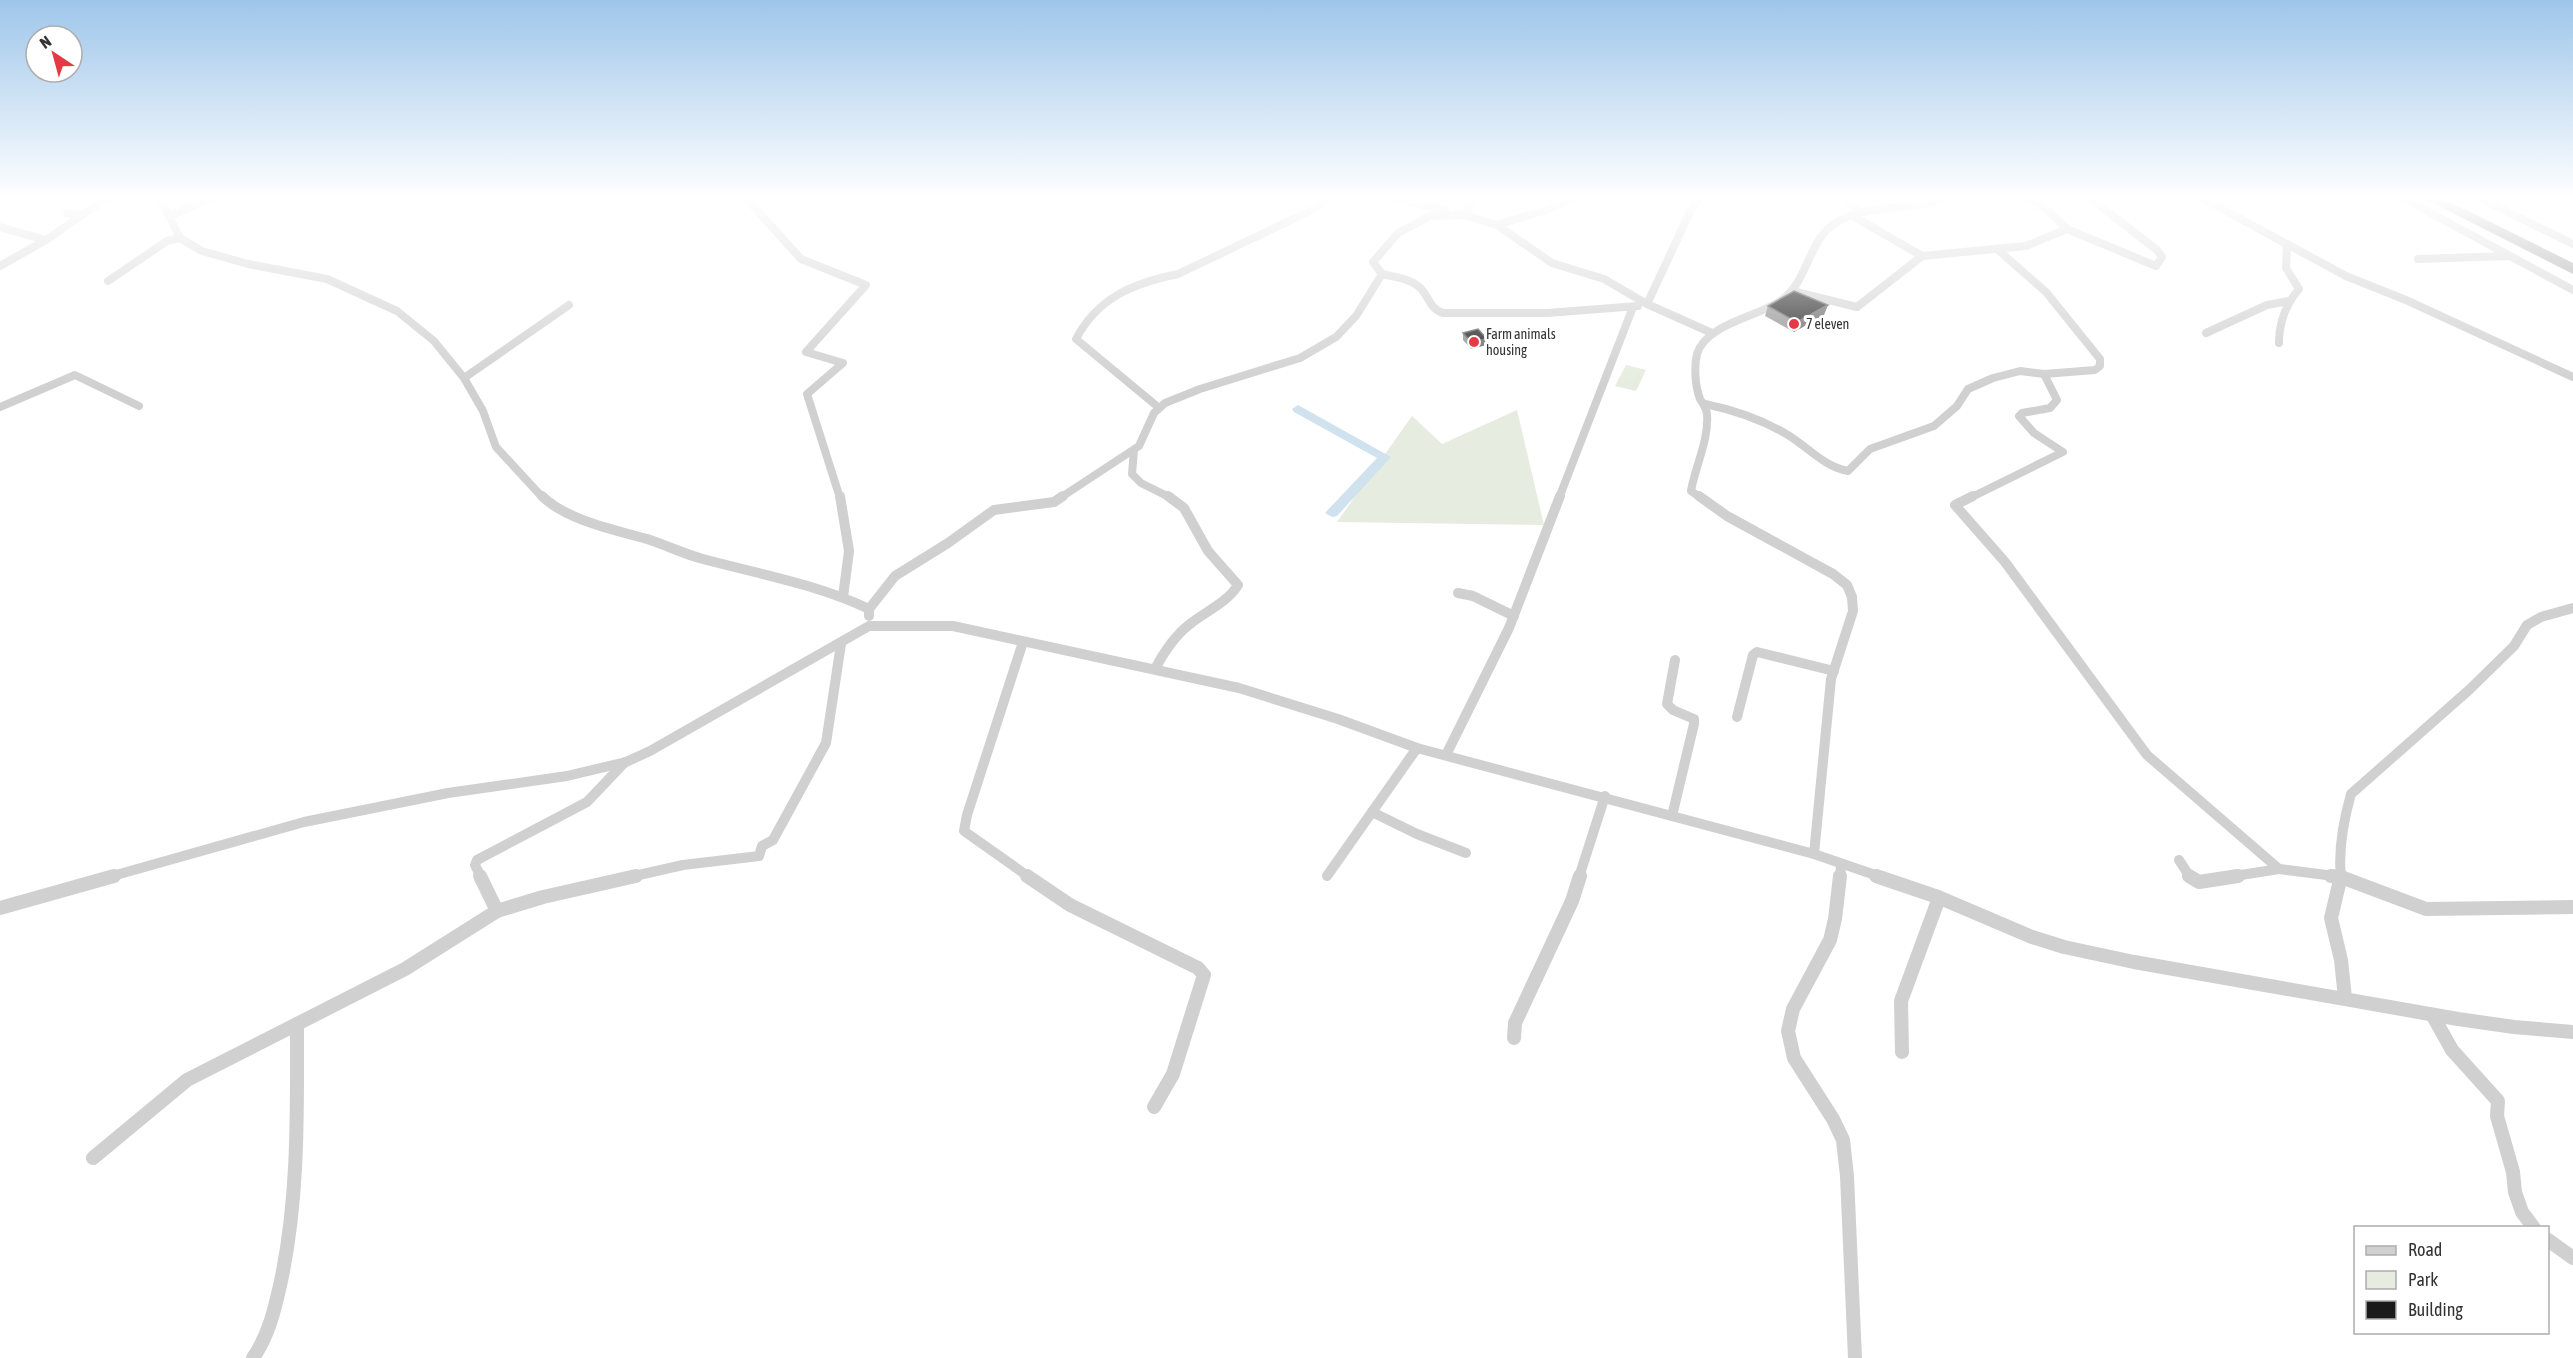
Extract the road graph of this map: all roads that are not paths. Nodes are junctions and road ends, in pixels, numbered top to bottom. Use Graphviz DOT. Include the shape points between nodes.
graph roads {
  1 [pos="137,261"];
  2 [pos="239,261"];
  3 [pos="805,261"];
  4 [pos="1204,261"];
  5 [pos="1374,261"];
  6 [pos="1550,261"];
  7 [pos="1667,261"];
  8 [pos="1808,261"];
  9 [pos="1915,261"];
  10 [pos="2011,261"];
  11 [pos="2145,261"];
  12 [pos="2159,261"];
  13 [pos="2286,261"];
  14 [pos="2319,261"];
  15 [pos="2520,261"];
  16 [pos="2558,261"];
  17 [pos="2573,269"];
  18 [pos="1382,274"];
  19 [pos="108,281"];
  20 [pos="2573,290"];
  21 [pos="1792,291"];
  22 [pos="2289,301"];
  23 [pos="1647,304"];
  24 [pos="568,305"];
  25 [pos="1633,307"];
  26 [pos="1713,333"];
  27 [pos="2206,333"];
  28 [pos="2280,343"];
  29 [pos="2044,374"];
  30 [pos="2573,377"];
  31 [pos="464,378"];
  32 [pos="1705,404"];
  33 [pos="138,406"];
  34 [pos="0,407"];
  35 [pos="1158,407"];
  36 [pos="1134,450"];
  37 [pos="1458,593"];
  38 [pos="843,597"];
  39 [pos="2573,608"];
  40 [pos="869,609"];
  41 [pos="1514,616"];
  42 [pos="868,626"];
  43 [pos="1023,642"];
  44 [pos="841,644"];
  45 [pos="1675,660"];
  46 [pos="1155,669"];
  47 [pos="1834,671"];
  48 [pos="1737,717"];
  49 [pos="1417,748"];
  50 [pos="1446,755"];
  51 [pos="626,762"];
  52 [pos="1605,796"];
  53 [pos="1372,812"];
  54 [pos="1672,816"];
  55 [pos="1466,853"];
  56 [pos="1814,854"];
  57 [pos="2179,860"];
  58 [pos="1841,865"];
  59 [pos="2279,869"];
  60 [pos="1327,876"];
  61 [pos="2341,877"];
  62 [pos="1939,898"];
  63 [pos="2573,907"];
  64 [pos="0,908"];
  65 [pos="497,911"];
  66 [pos="2345,998"];
  67 [pos="2433,1016"];
  68 [pos="297,1024"];
  69 [pos="2573,1032"];
  70 [pos="1514,1038"];
  71 [pos="1902,1052"];
  72 [pos="1154,1107"];
  73 [pos="93,1158"];
  74 [pos="2534,1226"];
  75 [pos="2549,1241"];
  76 [pos="2573,1258"];
  77 [pos="252,1358"];
  78 [pos="1855,1358"];
  1 -- 19 [label="street"];
  2 -- 31 [label="street" via="327,279 398,311 434,341"];
  3 -- 38 [label="street" via="867,285 806,352 843,363 807,394 841,499 849,553"];
  4 -- 35 [label="street" via="1117,293 1084,324 1076,339"];
  5 -- 18 [label="street"];
  6 -- 23 [label="street" via="1604,279"];
  7 -- 23 [label="street"];
  8 -- 21 [label="street"];
  9 -- 21 [label="street" via="1857,308"];
  10 -- 29 [label="street" via="2046,292 2101,364 2095,370"];
  11 -- 12 [label="street" via="2156,266"];
  13 -- 22 [label="street" via="2286,268 2299,289"];
  14 -- 30 [label="street"];
  15 -- 20 [label="street"];
  16 -- 17 [label="highway"];
  18 -- 25 [label="street" via="1413,282 1421,288 1432,309 1443,313 1547,314"];
  18 -- 35 [label="street" via="1343,331 1327,343 1277,366 1217,382"];
  21 -- 26 [label="street"];
  22 -- 27 [label="street" via="2258,309"];
  22 -- 28 [label="street" via="2279,331"];
  23 -- 25 [label="street"];
  23 -- 26 [label="street"];
  24 -- 31 [label="street"];
  25 -- 41 [label="street"];
  26 -- 32 [label="street" via="1700,348 1694,368 1699,395"];
  29 -- 32 [label="street" via="2005,373 1968,389 1957,406 1934,426 1874,447 1848,471 1833,468 1792,437 1763,422"];
  29 -- 59 [label="street" via="2057,400 2050,408 2019,416 2034,433 2063,452 1955,505 2005,562 2147,755"];
  31 -- 38 [label="street" via="483,411 496,447 544,499 608,529"];
  32 -- 47 [label="street" via="1706,423 1691,491 1847,585 1853,611"];
  33 -- 34 [label="street" via="75,375"];
  35 -- 36 [label="street"];
  36 -- 40 [label="street" via="1054,502 991,511 896,576"];
  36 -- 46 [label="street" via="1132,474 1184,508 1208,551 1238,585 1165,649"];
  37 -- 41 [label="street"];
  38 -- 40 [label="street"];
  39 -- 61 [label="street" via="2527,625 2514,646 2469,690 2351,794 2344,818"];
  40 -- 42 [label="street"];
  41 -- 50 [label="street"];
  42 -- 43 [label="street" via="953,626"];
  42 -- 44 [label="street"];
  43 -- 46 [label="street"];
  43 -- 72 [label="street" via="964,831 1070,905 1204,975 1173,1074"];
  44 -- 51 [label="street" via="827,648"];
  44 -- 65 [label="street" via="826,743 773,840 762,846 759,856 683,865"];
  45 -- 54 [label="street" via="1667,704 1694,719 1694,724"];
  46 -- 49 [label="street" via="1239,688"];
  47 -- 48 [label="street" via="1757,652"];
  47 -- 56 [label="street"];
  49 -- 50 [label="street"];
  49 -- 53 [label="street"];
  50 -- 52 [label="street"];
  51 -- 64 [label="street" via="567,776 344,812"];
  51 -- 65 [label="street" via="587,802 477,860 475,865"];
  52 -- 54 [label="street"];
  52 -- 70 [label="street" via="1572,901 1515,1023"];
  53 -- 55 [label="street"];
  53 -- 60 [label="street"];
  54 -- 56 [label="street"];
  56 -- 58 [label="street"];
  57 -- 59 [label="street" via="2190,877 2199,882"];
  58 -- 62 [label="street"];
  58 -- 78 [label="street" via="1827,949 1798,999 1788,1031 1799,1066 1840,1132 1847,1178"];
  59 -- 61 [label="street"];
  61 -- 63 [label="street" via="2426,909"];
  61 -- 66 [label="street" via="2331,918"];
  62 -- 66 [label="street" via="2063,947"];
  62 -- 71 [label="street" via="1901,1002"];
  65 -- 68 [label="street" via="423,959"];
  66 -- 67 [label="street"];
  67 -- 69 [label="street" via="2505,1028"];
  67 -- 74 [label="street" via="2452,1050 2498,1101 2497,1116 2515,1192 2522,1212"];
  68 -- 73 [label="street" via="187,1080"];
  68 -- 77 [label="street" via="296,1182 285,1268 274,1312"];
  75 -- 76 [label="street"];
}
